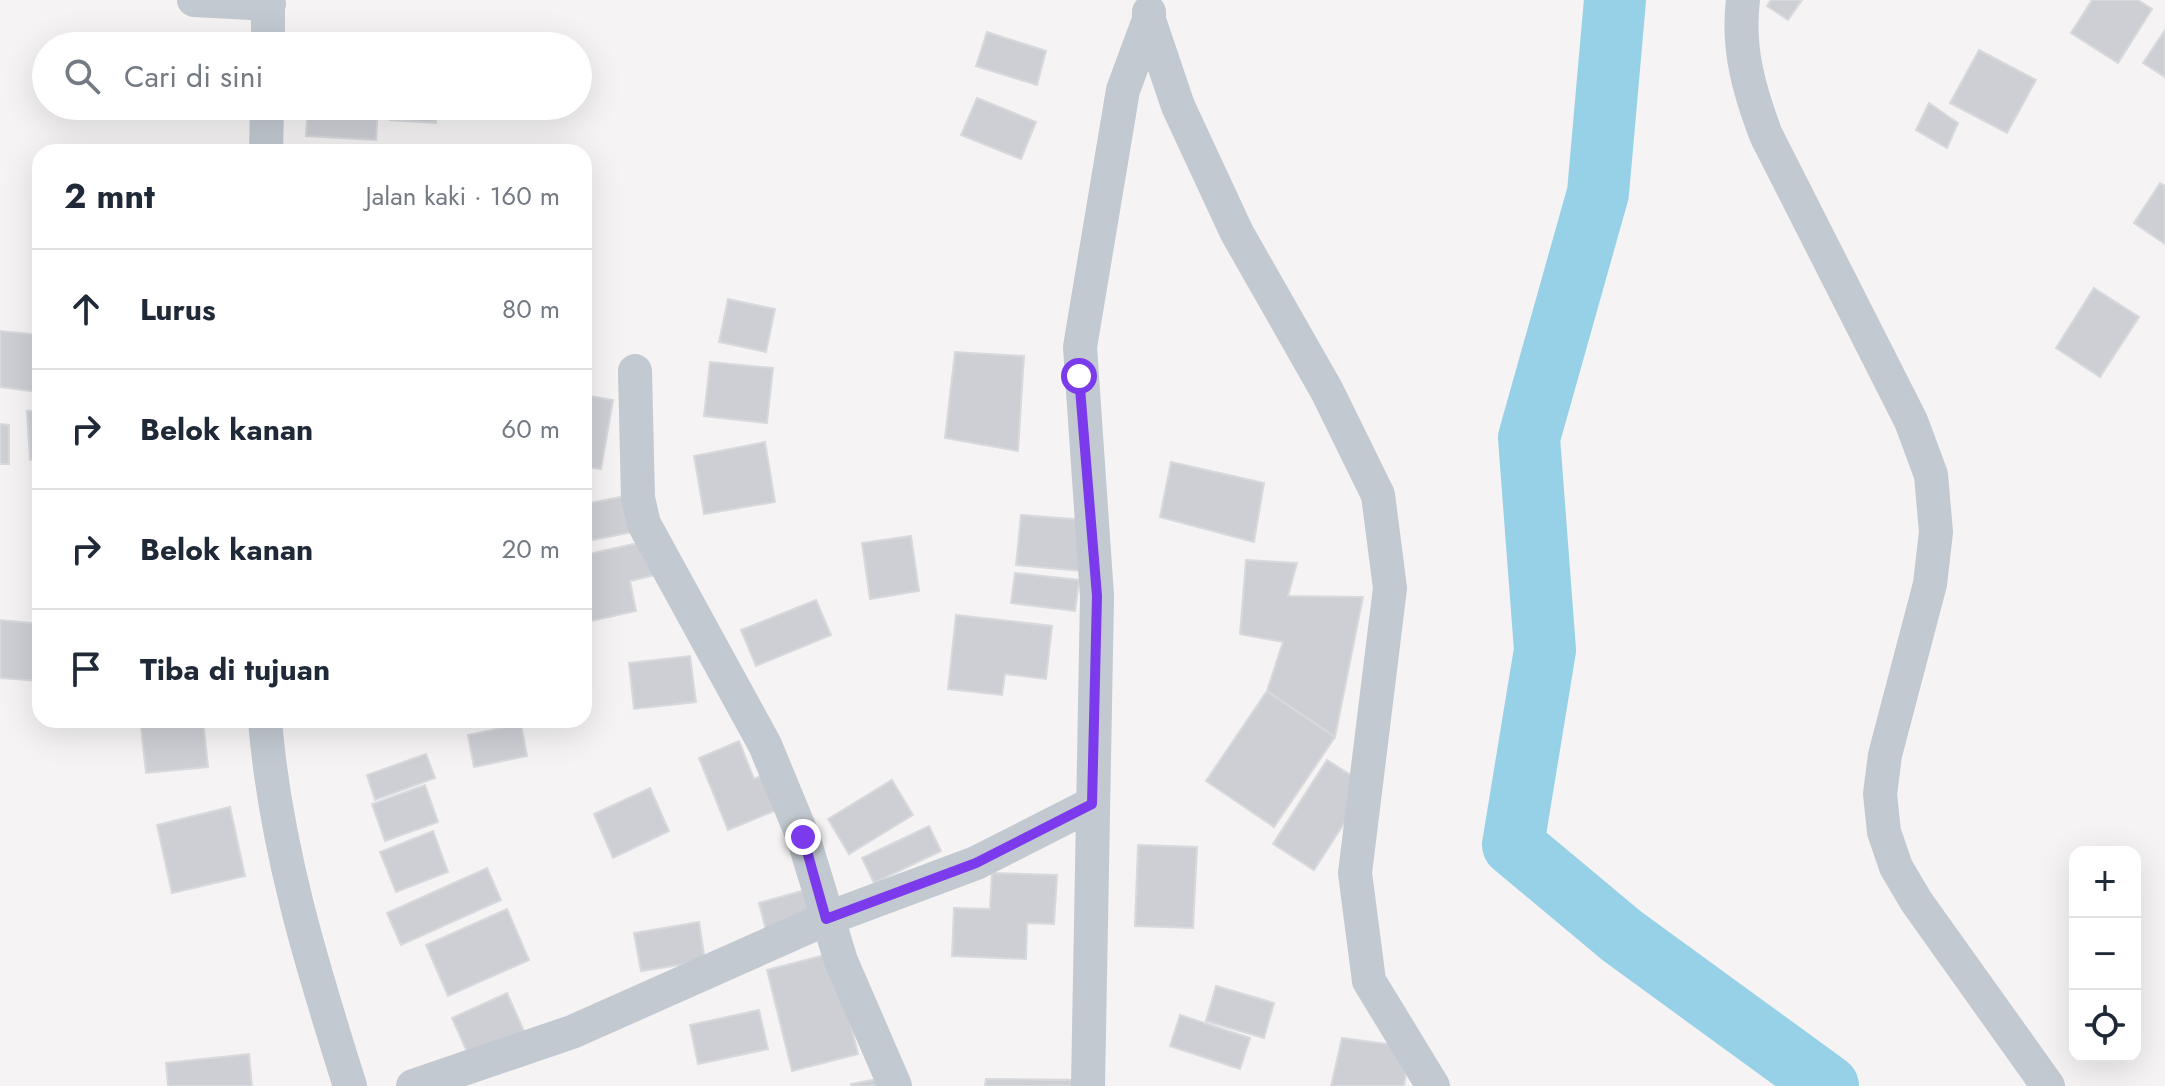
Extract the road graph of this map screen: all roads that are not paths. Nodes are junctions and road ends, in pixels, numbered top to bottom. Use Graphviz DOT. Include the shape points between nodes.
graph roads {
  1 [pos="194,0"];
  2 [pos="1743,0"];
  3 [pos="268,2"];
  4 [pos="1148,10"];
  5 [pos="268,32"];
  6 [pos="267,120"];
  7 [pos="266,144"];
  8 [pos="635,371"];
  9 [pos="266,728"];
  10 [pos="1092,804"];
  11 [pos="826,919"];
  12 [pos="350,1086"];
  13 [pos="413,1086"];
  14 [pos="895,1086"];
  15 [pos="1088,1086"];
  16 [pos="1433,1086"];
  17 [pos="2048,1086"];
  1 -- 3 [label="street"];
  2 -- 17 [label="street" via="1742,58 1766,135 1911,421 1931,475 1936,532 1930,584 1885,755 1880,794 1884,832 1916,901"];
  3 -- 5 [label="street"];
  4 -- 10 [label="street" via="1123,90 1080,347 1097,596"];
  4 -- 16 [label="street" via="1178,106 1237,233 1327,391 1378,495 1390,588 1355,873 1369,981"];
  6 -- 7 [label="street"];
  8 -- 11 [label="street" via="638,498 644,524 760,732 803,837"];
  9 -- 12 [label="street" via="278,825 294,896"];
  10 -- 11 [label="street" via="968,866"];
  10 -- 15 [label="street"];
  11 -- 13 [label="street" via="572,1032"];
  11 -- 14 [label="street"];
}
